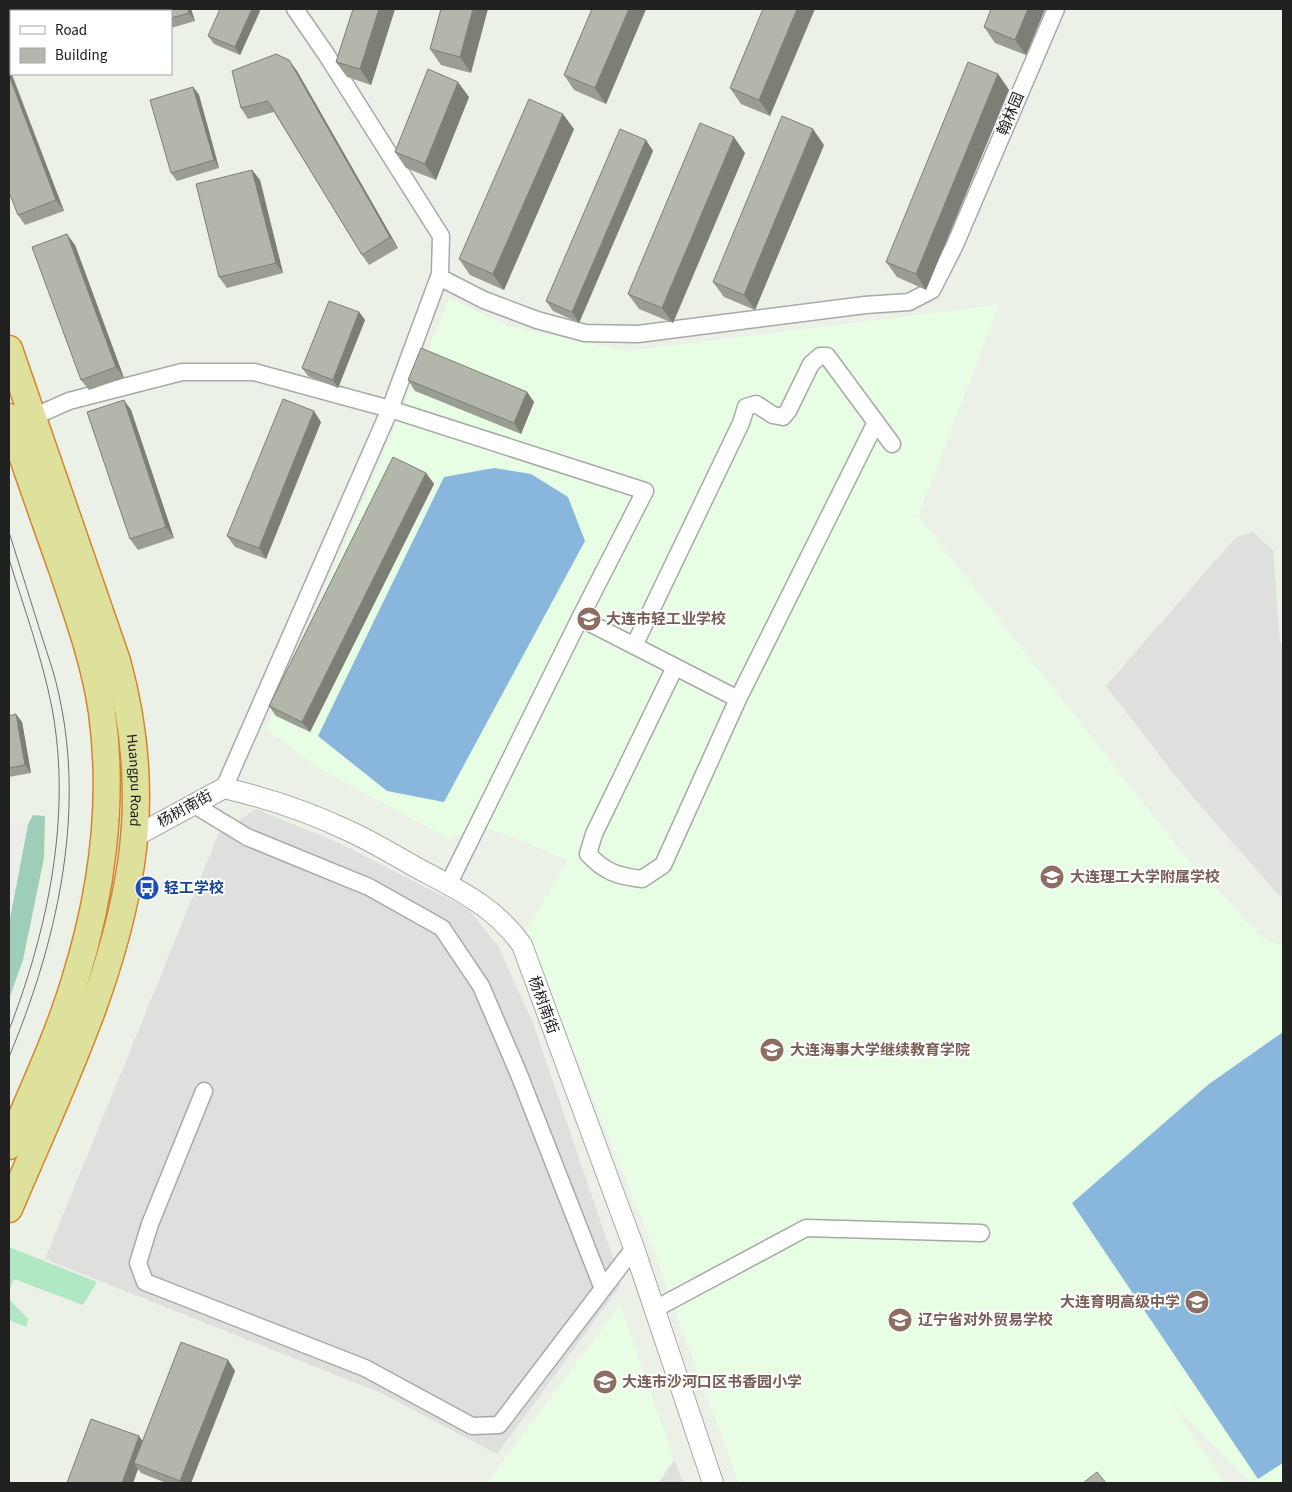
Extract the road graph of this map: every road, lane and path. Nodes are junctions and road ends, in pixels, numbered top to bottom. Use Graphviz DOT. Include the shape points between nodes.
graph roads {
  1 [pos="295,9"];
  2 [pos="1056,9"];
  3 [pos="439,277"];
  4 [pos="9,349"];
  5 [pos="390,409"];
  6 [pos="21,417"];
  7 [pos="876,422"];
  8 [pos="892,444"];
  9 [pos="580,618"];
  10 [pos="634,646"];
  11 [pos="675,667"];
  12 [pos="738,699"];
  13 [pos="224,788"];
  14 [pos="201,808"];
  15 [pos="134,837"];
  16 [pos="448,885"];
  17 [pos="204,1091"];
  18 [pos="9,1146"];
  19 [pos="9,1209"];
  20 [pos="981,1233"];
  21 [pos="634,1248"];
  22 [pos="603,1289"];
  23 [pos="655,1308"];
  24 [pos="713,1483"];
  1 -- 3 [label="street" via="440,236"];
  2 -- 3 [label="street, 翰林园" via="954,247 932,290 909,302 638,334 585,334 484,300"];
  3 -- 5 [label="street"];
  4 -- 6 [label="highway, Huangpu Road"];
  5 -- 6 [label="street" via="254,372 182,372"];
  5 -- 9 [label="street" via="645,491"];
  5 -- 13 [label="street"];
  6 -- 15 [label="highway, Huangpu Road" via="106,627 126,692 135,767"];
  6 -- 18 [label="highway, Huangpu Road" via="84,633 102,711 107,783 98,890 84,952 61,1020"];
  7 -- 8 [label="street"];
  7 -- 10 [label="street" via="827,356 820,356 811,364 783,417 773,415 756,404 746,407"];
  7 -- 12 [label="street"];
  9 -- 10 [label="street"];
  9 -- 16 [label="street"];
  10 -- 11 [label="street"];
  11 -- 12 [label="street"];
  11 -- 12 [label="street" via="594,834 588,854 619,876 642,879 663,865"];
  13 -- 15 [label="street, 杨树南街"];
  13 -- 16 [label="street, 杨树南街" via="307,812 350,831"];
  14 -- 22 [label="street" via="247,837 369,887 442,928 481,986"];
  15 -- 19 [label="highway, Huangpu Road" via="124,902 106,970"];
  16 -- 21 [label="street, 杨树南街" via="497,917 522,945"];
  17 -- 22 [label="street" via="150,1224 138,1264 145,1282 365,1368 472,1426 499,1425"];
  20 -- 23 [label="street" via="806,1228"];
  21 -- 22 [label="street"];
  21 -- 23 [label="street, 杨树南街"];
  23 -- 24 [label="street, 杨树南街"];
}
